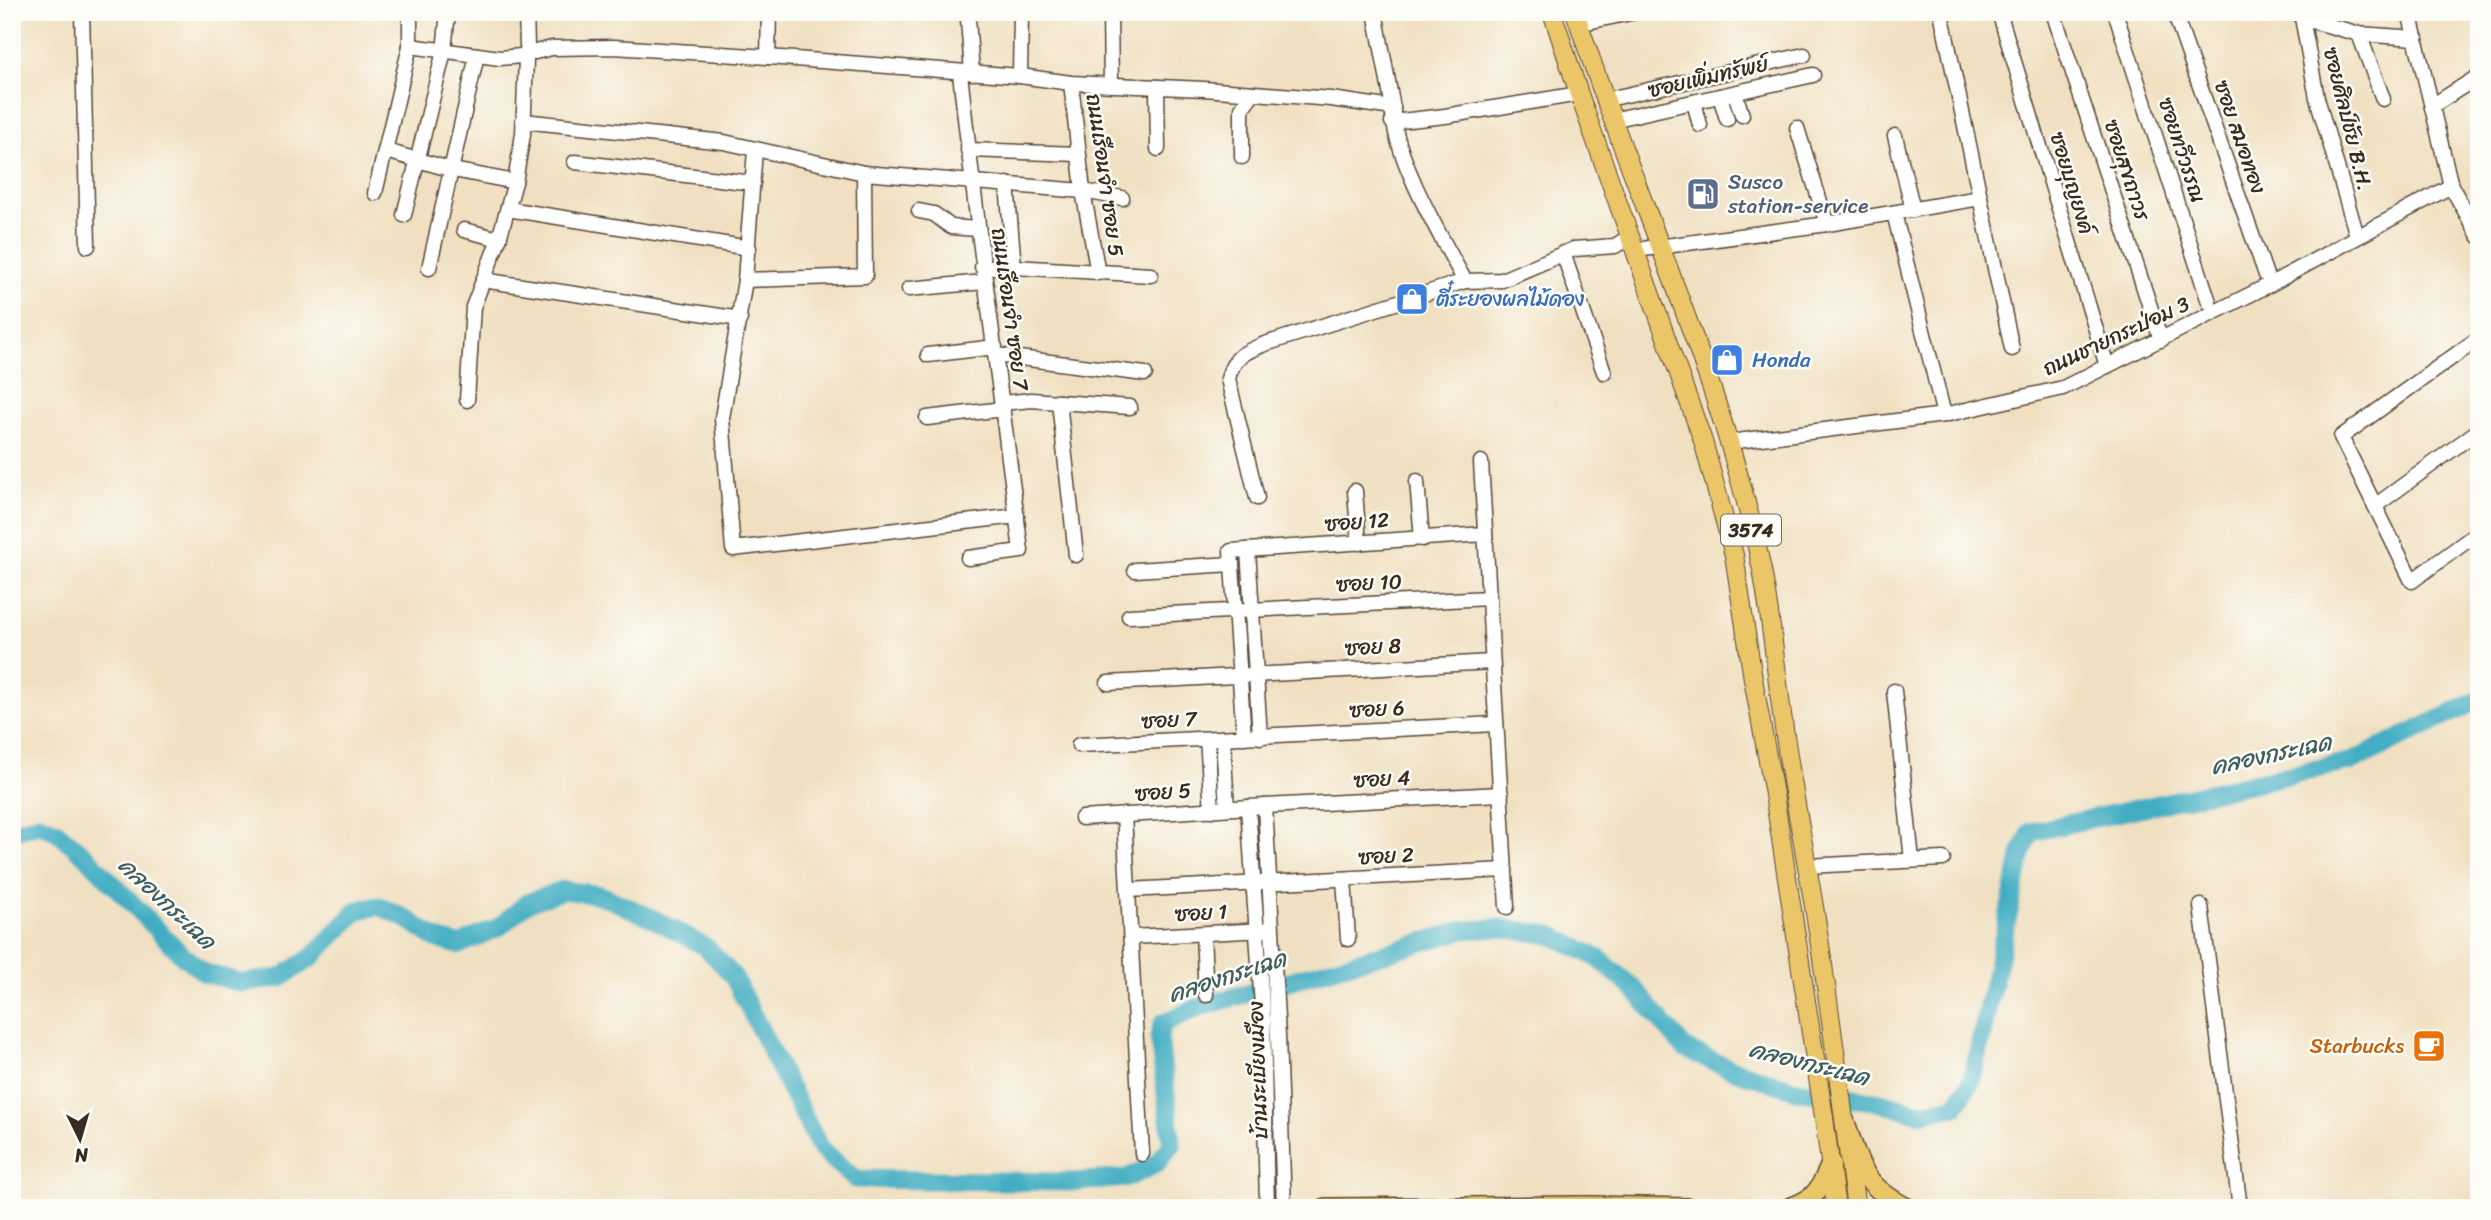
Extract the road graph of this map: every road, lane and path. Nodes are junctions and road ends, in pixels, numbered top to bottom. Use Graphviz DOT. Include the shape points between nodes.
graph roads {
  1 [pos="82,12"];
  2 [pos="410,12"];
  3 [pos="448,12"];
  4 [pos="526,12"];
  5 [pos="769,12"];
  6 [pos="1020,12"];
  7 [pos="1110,12"];
  8 [pos="1375,12"];
  9 [pos="1552,12"];
  10 [pos="1635,12"];
  11 [pos="1941,12"];
  12 [pos="1999,12"];
  13 [pos="2053,12"];
  14 [pos="2115,12"];
  15 [pos="2174,12"];
  16 [pos="2409,12"];
  17 [pos="2302,15"];
  18 [pos="1576,18"];
  19 [pos="968,19"];
  20 [pos="2359,34"];
  21 [pos="2416,38"];
  22 [pos="410,46"];
  23 [pos="444,51"];
  24 [pos="527,53"];
  25 [pos="477,55"];
  26 [pos="1804,55"];
  27 [pos="768,57"];
  28 [pos="1763,65"];
  29 [pos="966,73"];
  30 [pos="1813,75"];
  31 [pos="1020,76"];
  32 [pos="2479,76"];
  33 [pos="1071,83"];
  34 [pos="1111,85"];
  35 [pos="1767,86"];
  36 [pos="1157,87"];
  37 [pos="1253,93"];
  38 [pos="1735,93"];
  39 [pos="1579,94"];
  40 [pos="1720,96"];
  41 [pos="2383,99"];
  42 [pos="1604,100"];
  43 [pos="1694,102"];
  44 [pos="2432,106"];
  45 [pos="1392,115"];
  46 [pos="1742,115"];
  47 [pos="1727,119"];
  48 [pos="1612,120"];
  49 [pos="523,121"];
  50 [pos="1700,125"];
  51 [pos="1797,128"];
  52 [pos="1895,135"];
  53 [pos="755,149"];
  54 [pos="1157,149"];
  55 [pos="968,150"];
  56 [pos="386,151"];
  57 [pos="1078,155"];
  58 [pos="1242,157"];
  59 [pos="417,161"];
  60 [pos="575,162"];
  61 [pos="453,170"];
  62 [pos="864,173"];
  63 [pos="514,182"];
  64 [pos="753,183"];
  65 [pos="972,183"];
  66 [pos="1007,184"];
  67 [pos="2451,186"];
  68 [pos="1083,191"];
  69 [pos="375,193"];
  70 [pos="1122,198"];
  71 [pos="1980,198"];
  72 [pos="508,209"];
  73 [pos="1913,210"];
  74 [pos="919,211"];
  75 [pos="1894,214"];
  76 [pos="404,215"];
  77 [pos="1826,225"];
  78 [pos="977,229"];
  79 [pos="464,230"];
  80 [pos="2357,236"];
  81 [pos="2479,236"];
  82 [pos="499,239"];
  83 [pos="1634,243"];
  84 [pos="88,246"];
  85 [pos="1661,246"];
  86 [pos="749,248"];
  87 [pos="1563,253"];
  88 [pos="1014,267"];
  89 [pos="429,268"];
  90 [pos="1098,273"];
  91 [pos="983,275"];
  92 [pos="1151,275"];
  93 [pos="2266,275"];
  94 [pos="483,280"];
  95 [pos="746,280"];
  96 [pos="1465,281"];
  97 [pos="909,289"];
  98 [pos="2209,302"];
  99 [pos="740,319"];
  100 [pos="2479,338"];
  101 [pos="2161,340"];
  102 [pos="2012,349"];
  103 [pos="995,351"];
  104 [pos="928,355"];
  105 [pos="2107,366"];
  106 [pos="1604,372"];
  107 [pos="1145,374"];
  108 [pos="467,400"];
  109 [pos="1059,402"];
  110 [pos="1003,407"];
  111 [pos="1130,407"];
  112 [pos="1944,415"];
  113 [pos="927,418"];
  114 [pos="2479,430"];
  115 [pos="1729,442"];
  116 [pos="1481,461"];
  117 [pos="1417,481"];
  118 [pos="1355,491"];
  119 [pos="1257,498"];
  120 [pos="2375,506"];
  121 [pos="1017,516"];
  122 [pos="2479,532"];
  123 [pos="1485,534"];
  124 [pos="1422,539"];
  125 [pos="1359,543"];
  126 [pos="1248,550"];
  127 [pos="1076,555"];
  128 [pos="968,558"];
  129 [pos="1232,558"];
  130 [pos="1135,570"];
  131 [pos="1489,598"];
  132 [pos="1236,611"];
  133 [pos="1252,611"];
  134 [pos="1129,616"];
  135 [pos="1492,662"];
  136 [pos="1240,675"];
  137 [pos="1256,675"];
  138 [pos="1108,683"];
  139 [pos="1894,691"];
  140 [pos="1496,724"];
  141 [pos="1244,737"];
  142 [pos="1260,737"];
  143 [pos="1223,738"];
  144 [pos="1207,739"];
  145 [pos="1079,745"];
  146 [pos="1501,794"];
  147 [pos="1265,806"];
  148 [pos="1248,807"];
  149 [pos="1219,809"];
  150 [pos="1124,815"];
  151 [pos="1082,818"];
  152 [pos="1943,859"];
  153 [pos="1912,860"];
  154 [pos="1807,866"];
  155 [pos="1505,870"];
  156 [pos="1344,879"];
  157 [pos="1269,883"];
  158 [pos="1254,884"];
  159 [pos="1129,890"];
  160 [pos="2202,906"];
  161 [pos="1507,907"];
  162 [pos="1272,930"];
  163 [pos="1257,931"];
  164 [pos="1203,933"];
  165 [pos="1132,937"];
  166 [pos="1348,939"];
  167 [pos="1267,973"];
  168 [pos="1206,995"];
  169 [pos="1271,1036"];
  170 [pos="1845,1116"];
  171 [pos="1142,1154"];
  172 [pos="1831,1164"];
  173 [pos="1268,1208"];
  174 [pos="1284,1208"];
  175 [pos="1326,1208"];
  176 [pos="1690,1208"];
  177 [pos="1789,1208"];
  178 [pos="1836,1208"];
  179 [pos="1856,1208"];
  180 [pos="1907,1208"];
  181 [pos="2240,1208"];
  1 -- 84 [label="street"];
  2 -- 22 [label="street"];
  3 -- 23 [label="street"];
  4 -- 24 [label="street"];
  5 -- 27 [label="street"];
  6 -- 31 [label="street"];
  7 -- 34 [label="street"];
  8 -- 45 [label="street"];
  9 -- 39 [label="main road, 3574"];
  10 -- 18 [label="street"];
  11 -- 71 [label="street"];
  12 -- 105 [label="street, ซอยบุญยงค์"];
  13 -- 101 [label="street, ซอยสุขถาวร"];
  14 -- 98 [label="street, ซอยทวีวรรณ"];
  15 -- 93 [label="street, ซอย สมอทอง"];
  16 -- 21 [label="street"];
  17 -- 20 [label="street"];
  17 -- 80 [label="street, ซอยศิลป์ชัย B.H." via="2317,97"];
  18 -- 42 [label="main road, 3574"];
  19 -- 29 [label="street, ถนนเรือนจำ ซอย 7"];
  20 -- 21 [label="street"];
  20 -- 41 [label="street"];
  21 -- 44 [label="street"];
  22 -- 23 [label="street"];
  22 -- 56 [label="street"];
  23 -- 25 [label="street"];
  23 -- 59 [label="street"];
  24 -- 25 [label="street" via="500,58"];
  24 -- 27 [label="street" via="614,47"];
  24 -- 49 [label="street"];
  25 -- 61 [label="street"];
  26 -- 28 [label="street"];
  27 -- 29 [label="street"];
  28 -- 35 [label="street"];
  28 -- 42 [label="street"];
  29 -- 31 [label="street"];
  29 -- 55 [label="street, ถนนเรือนจำ ซอย 7"];
  30 -- 35 [label="street, ซอยเพิ่มทรัพย์"];
  31 -- 33 [label="street"];
  32 -- 44 [label="street"];
  33 -- 34 [label="street"];
  33 -- 57 [label="street, ถนนเรือนจำ ซอย 5"];
  34 -- 36 [label="street"];
  35 -- 38 [label="street, ซอยเพิ่มทรัพย์"];
  36 -- 37 [label="street"];
  36 -- 54 [label="street"];
  37 -- 45 [label="street" via="1331,99"];
  37 -- 58 [label="street" via="1242,108"];
  38 -- 40 [label="street, ซอยเพิ่มทรัพย์"];
  38 -- 46 [label="street"];
  39 -- 45 [label="street" via="1445,116"];
  39 -- 83 [label="main road, 3574"];
  40 -- 43 [label="street, ซอยเพิ่มทรัพย์"];
  40 -- 47 [label="street"];
  42 -- 48 [label="main road, 3574"];
  43 -- 48 [label="street, ซอยเพิ่มทรัพย์"];
  43 -- 50 [label="street"];
  44 -- 67 [label="street"];
  45 -- 96 [label="street" via="1406,162"];
  48 -- 85 [label="main road, 3574"];
  49 -- 53 [label="street"];
  49 -- 63 [label="street"];
  51 -- 77 [label="street"];
  52 -- 73 [label="street"];
  53 -- 62 [label="street"];
  53 -- 64 [label="street"];
  55 -- 57 [label="street"];
  55 -- 65 [label="street, ถนนเรือนจำ ซอย 7"];
  56 -- 59 [label="street"];
  56 -- 69 [label="street"];
  57 -- 68 [label="street, ถนนเรือนจำ ซอย 5"];
  59 -- 61 [label="street"];
  59 -- 76 [label="street"];
  60 -- 64 [label="street"];
  61 -- 63 [label="street"];
  61 -- 89 [label="street"];
  62 -- 65 [label="street"];
  62 -- 95 [label="street" via="865,276"];
  63 -- 72 [label="street"];
  64 -- 86 [label="street"];
  65 -- 66 [label="street"];
  65 -- 78 [label="street, ถนนเรือนจำ ซอย 7"];
  66 -- 68 [label="street"];
  66 -- 88 [label="street"];
  67 -- 80 [label="street, ถนนชายกระป่อม 3"];
  67 -- 81 [label="street"];
  68 -- 70 [label="street"];
  68 -- 90 [label="street, ถนนเรือนจำ ซอย 5"];
  71 -- 73 [label="street"];
  71 -- 102 [label="street"];
  72 -- 82 [label="street"];
  72 -- 86 [label="street"];
  73 -- 75 [label="street"];
  74 -- 78 [label="street" via="934,214 951,227"];
  75 -- 77 [label="street"];
  75 -- 112 [label="street"];
  77 -- 85 [label="street"];
  78 -- 91 [label="street, ถนนเรือนจำ ซอย 7"];
  79 -- 82 [label="street"];
  80 -- 101 [label="street, ถนนชายกระป่อม 3"];
  82 -- 94 [label="street"];
  83 -- 85 [label="street"];
  83 -- 87 [label="street"];
  83 -- 172 [label="main road, 3574" via="1703,441 1734,555"];
  85 -- 115 [label="main road, 3574"];
  86 -- 95 [label="street"];
  87 -- 96 [label="street" via="1502,280"];
  87 -- 106 [label="street"];
  88 -- 90 [label="street"];
  88 -- 91 [label="street"];
  90 -- 92 [label="street"];
  91 -- 97 [label="street"];
  91 -- 103 [label="street, ถนนเรือนจำ ซอย 7"];
  94 -- 99 [label="street"];
  94 -- 108 [label="street" via="471,315"];
  95 -- 99 [label="street"];
  96 -- 119 [label="street" via="1265,344 1244,353 1231,366 1228,379"];
  99 -- 121 [label="street" via="722,418 733,550"];
  100 -- 120 [label="street" via="2341,437"];
  101 -- 105 [label="street, ถนนชายกระป่อม 3"];
  103 -- 104 [label="street"];
  103 -- 107 [label="street"];
  103 -- 110 [label="street, ถนนเรือนจำ ซอย 7"];
  105 -- 112 [label="street, ถนนชายกระป่อม 3" via="2063,388"];
  109 -- 110 [label="street" via="1031,400"];
  109 -- 111 [label="street"];
  109 -- 127 [label="street"];
  110 -- 113 [label="street"];
  110 -- 121 [label="street, ถนนเรือนจำ ซอย 7"];
  112 -- 115 [label="street, ถนนชายกระป่อม 3"];
  114 -- 120 [label="street"];
  115 -- 154 [label="main road, 3574" via="1762,570"];
  116 -- 123 [label="street"];
  117 -- 124 [label="street"];
  118 -- 125 [label="street"];
  120 -- 122 [label="street" via="2412,581"];
  121 -- 128 [label="street, ถนนเรือนจำ ซอย 7" via="1021,551"];
  123 -- 124 [label="street, ซอย 12"];
  123 -- 131 [label="street"];
  124 -- 125 [label="street, ซอย 12"];
  125 -- 126 [label="street, ซอย 12"];
  126 -- 129 [label="street, ซอย 12"];
  126 -- 133 [label="street"];
  129 -- 130 [label="street, ซอย 12"];
  129 -- 132 [label="street"];
  131 -- 133 [label="street, ซอย 10"];
  131 -- 135 [label="street"];
  132 -- 133 [label="street, ซอย 10"];
  132 -- 134 [label="street, ซอย 10"];
  132 -- 136 [label="street"];
  133 -- 137 [label="street"];
  135 -- 137 [label="street, ซอย 8"];
  135 -- 140 [label="street"];
  136 -- 137 [label="street, ซอย 8"];
  136 -- 138 [label="street, ซอย 8"];
  136 -- 141 [label="street"];
  137 -- 142 [label="street"];
  139 -- 153 [label="street"];
  140 -- 142 [label="street, ซอย 6"];
  140 -- 146 [label="street"];
  141 -- 142 [label="street, ซอย 7"];
  141 -- 143 [label="street, ซอย 7"];
  143 -- 144 [label="street, ซอย 7"];
  143 -- 149 [label="street"];
  144 -- 145 [label="street, ซอย 7"];
  144 -- 149 [label="street"];
  146 -- 147 [label="street, ซอย 4"];
  146 -- 155 [label="street"];
  147 -- 148 [label="street, ซอย 4"];
  147 -- 157 [label="street, บ้านระเบียงเมือง"];
  148 -- 149 [label="street, ซอย 5"];
  148 -- 158 [label="street, บ้านระเบียงเมือง"];
  149 -- 150 [label="street, ซอย 5"];
  150 -- 151 [label="street, ซอย 5"];
  150 -- 159 [label="street"];
  152 -- 153 [label="street"];
  153 -- 154 [label="street"];
  154 -- 170 [label="main road, 3574"];
  155 -- 156 [label="street, ซอย 2"];
  155 -- 161 [label="street"];
  156 -- 157 [label="street, ซอย 2"];
  156 -- 166 [label="street"];
  157 -- 158 [label="street, ซอย 2"];
  157 -- 162 [label="street, บ้านระเบียงเมือง"];
  158 -- 159 [label="street, ซอย 2"];
  158 -- 163 [label="street, บ้านระเบียงเมือง"];
  159 -- 165 [label="street"];
  160 -- 181 [label="street"];
  162 -- 163 [label="street, ซอย 1"];
  162 -- 167 [label="street, บ้านระเบียงเมือง"];
  163 -- 164 [label="street, ซอย 1"];
  163 -- 167 [label="street, บ้านระเบียงเมือง"];
  164 -- 165 [label="street, ซอย 1"];
  164 -- 168 [label="street"];
  165 -- 171 [label="street"];
  167 -- 169 [label="street, บ้านระเบียงเมือง"];
  169 -- 173 [label="street, บ้านระเบียงเมือง"];
  169 -- 174 [label="street, บ้านระเบียงเมือง"];
  170 -- 179 [label="main road, 3574"];
  170 -- 180 [label="highway" via="1861,1170 1884,1195"];
  172 -- 177 [label="highway" via="1815,1195"];
  172 -- 178 [label="main road, 3574"];
  175 -- 176 [label="highway"];
}
